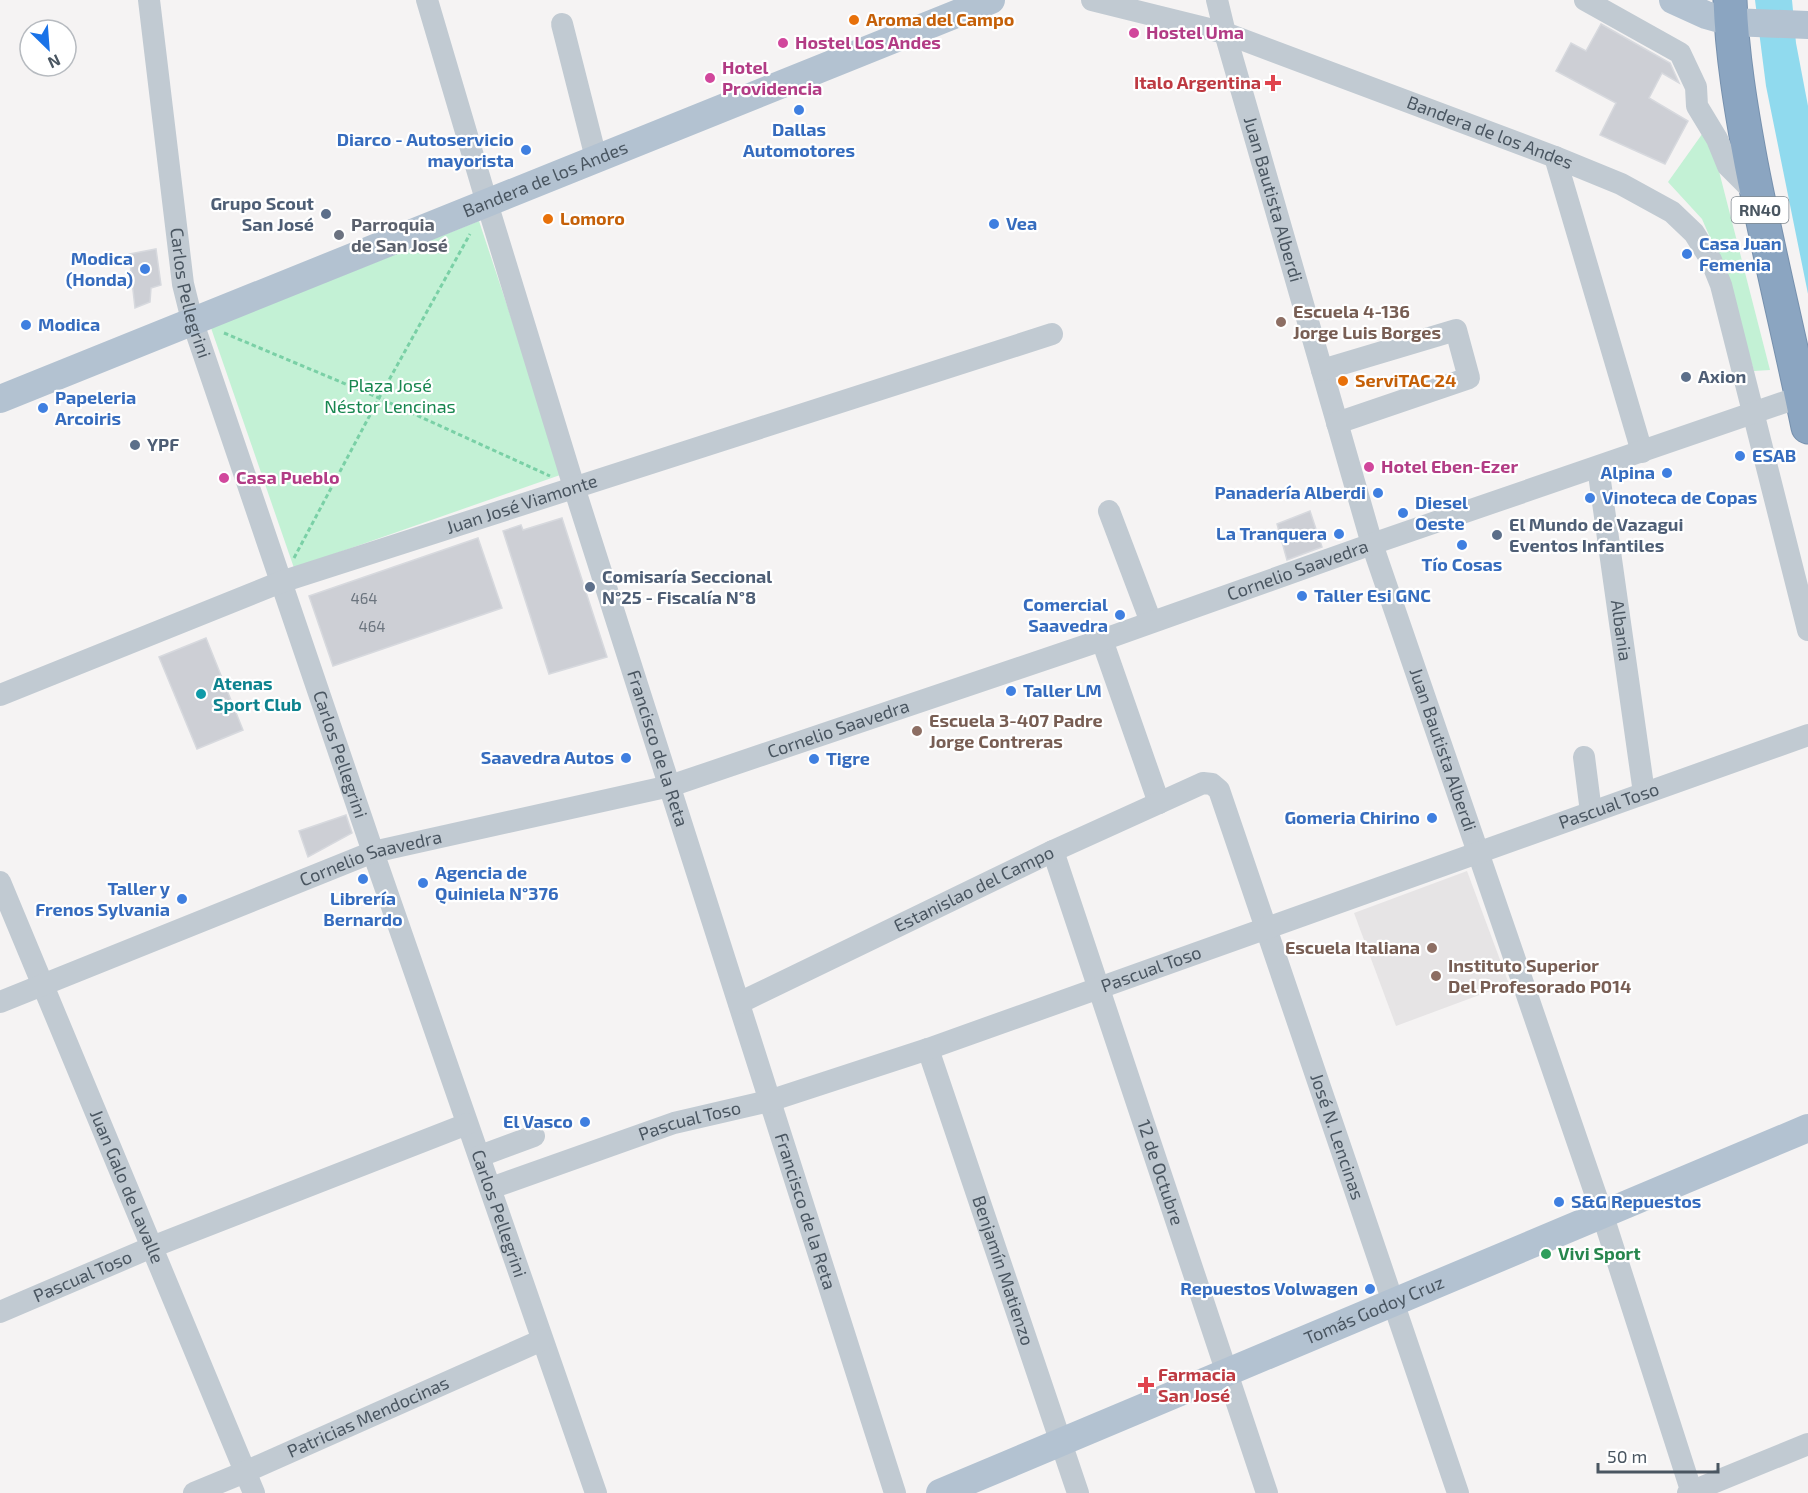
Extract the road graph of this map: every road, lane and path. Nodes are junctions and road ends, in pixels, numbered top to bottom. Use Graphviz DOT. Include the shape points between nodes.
graph roads {
  1 [pos="149,0"];
  2 [pos="428,0"];
  3 [pos="991,0"];
  4 [pos="1092,0"];
  5 [pos="1217,0"];
  6 [pos="1585,0"];
  7 [pos="1676,1"];
  8 [pos="1766,20"];
  9 [pos="562,24"];
  10 [pos="1225,33"];
  11 [pos="1556,157"];
  12 [pos="596,158"];
  13 [pos="1757,195"];
  14 [pos="487,203"];
  15 [pos="470,234"];
  16 [pos="192,320"];
  17 [pos="1052,334"];
  18 [pos="1322,370"];
  19 [pos="379,398"];
  20 [pos="0,399"];
  21 [pos="1806,406"];
  22 [pos="1753,414"];
  23 [pos="1337,423"];
  24 [pos="1642,452"];
  25 [pos="1598,467"];
  26 [pos="574,487"];
  27 [pos="1109,511"];
  28 [pos="1372,544"];
  29 [pos="281,582"];
  30 [pos="1151,622"];
  31 [pos="1808,630"];
  32 [pos="1102,640"];
  33 [pos="0,695"];
  34 [pos="1808,735"];
  35 [pos="1584,757"];
  36 [pos="1212,784"];
  37 [pos="670,786"];
  38 [pos="1644,793"];
  39 [pos="1159,803"];
  40 [pos="1591,812"];
  41 [pos="1053,851"];
  42 [pos="373,852"];
  43 [pos="1479,853"];
  44 [pos="0,882"];
  45 [pos="1266,928"];
  46 [pos="43,984"];
  47 [pos="1099,988"];
  48 [pos="0,1002"];
  49 [pos="739,1003"];
  50 [pos="928,1049"];
  51 [pos="770,1101"];
  52 [pos="468,1124"];
  53 [pos="1808,1128"];
  54 [pos="534,1136"];
  55 [pos="480,1156"];
  56 [pos="490,1188"];
  57 [pos="1602,1213"];
  58 [pos="152,1247"];
  59 [pos="1393,1303"];
  60 [pos="0,1312"];
  61 [pos="542,1340"];
  62 [pos="1227,1373"];
  63 [pos="1061,1443"];
  64 [pos="1808,1443"];
  65 [pos="245,1472"];
  66 [pos="1691,1492"];
  67 [pos="194,1493"];
  68 [pos="254,1493"];
  69 [pos="596,1493"];
  70 [pos="895,1493"];
  71 [pos="940,1493"];
  72 [pos="1078,1493"];
  73 [pos="1267,1493"];
  74 [pos="1458,1493"];
  1 -- 16 [label="street, Carlos Pellegrini" via="183,284"];
  2 -- 14 [label="street, Francisco de la Reta"];
  3 -- 12 [label="main road, Bandera de los Andes"];
  4 -- 10 [label="street, Bandera de los Andes"];
  5 -- 10 [label="street, Juan Bautista Alberdi"];
  6 -- 13 [label="street" via="1680,53 1695,87 1697,106 1728,166"];
  7 -- 8 [label="main road" via="1706,15"];
  8 -- 13 [label="highway, RN40" via="1735,66"];
  9 -- 12 [label="street"];
  10 -- 11 [label="street, Bandera de los Andes"];
  10 -- 18 [label="street, Juan Bautista Alberdi"];
  11 -- 22 [label="street, Bandera de los Andes" via="1649,198 1672,212 1694,233 1711,260 1720,285"];
  11 -- 24 [label="street"];
  12 -- 14 [label="main road, Bandera de los Andes"];
  13 -- 21 [label="highway, RN40"];
  14 -- 16 [label="main road, Bandera de los Andes"];
  14 -- 26 [label="street, Francisco de la Reta"];
  15 -- 19 [label="path"];
  16 -- 19 [label="path"];
  16 -- 20 [label="main road, Bandera de los Andes"];
  16 -- 29 [label="street, Carlos Pellegrini"];
  17 -- 26 [label="street, Juan José Viamonte"];
  18 -- 23 [label="street, Juan Bautista Alberdi"];
  18 -- 23 [label="street" via="1456,330 1469,378"];
  19 -- 26 [label="path"];
  19 -- 29 [label="path"];
  21 -- 22 [label="street, Cornelio Saavedra"];
  22 -- 24 [label="street, Cornelio Saavedra"];
  22 -- 31 [label="street, Bandera de los Andes"];
  23 -- 28 [label="street, Juan Bautista Alberdi"];
  24 -- 25 [label="street, Cornelio Saavedra"];
  25 -- 28 [label="street, Cornelio Saavedra"];
  25 -- 38 [label="street, Albania"];
  26 -- 29 [label="street, Juan José Viamonte"];
  26 -- 37 [label="street, Francisco de la Reta"];
  27 -- 30 [label="street"];
  28 -- 30 [label="street, Cornelio Saavedra"];
  28 -- 43 [label="street, Juan Bautista Alberdi"];
  29 -- 33 [label="street, Juan José Viamonte"];
  29 -- 42 [label="street, Carlos Pellegrini"];
  30 -- 32 [label="street, Cornelio Saavedra"];
  32 -- 37 [label="street, Cornelio Saavedra"];
  32 -- 39 [label="street"];
  34 -- 38 [label="street, Pascual Toso"];
  35 -- 40 [label="street"];
  36 -- 39 [label="street, Estanislao del Campo" via="1203,783"];
  36 -- 45 [label="street, José N. Lencinas" via="1219,790"];
  37 -- 42 [label="street, Cornelio Saavedra"];
  37 -- 49 [label="street, Francisco de la Reta"];
  38 -- 40 [label="street, Pascual Toso"];
  39 -- 41 [label="street, Estanislao del Campo"];
  40 -- 43 [label="street, Pascual Toso"];
  41 -- 47 [label="street, 12 de Octubre"];
  41 -- 49 [label="street, Estanislao del Campo"];
  42 -- 46 [label="street, Cornelio Saavedra"];
  42 -- 52 [label="street, Carlos Pellegrini"];
  43 -- 45 [label="street, Pascual Toso"];
  43 -- 57 [label="street, Juan Bautista Alberdi"];
  44 -- 46 [label="street, Juan Galo de Lavalle"];
  45 -- 47 [label="street, Pascual Toso"];
  45 -- 59 [label="street, José N. Lencinas"];
  46 -- 48 [label="street, Cornelio Saavedra"];
  46 -- 58 [label="street, Juan Galo de Lavalle"];
  47 -- 50 [label="street, Pascual Toso"];
  47 -- 62 [label="street, 12 de Octubre"];
  49 -- 51 [label="street, Francisco de la Reta"];
  50 -- 51 [label="street, Pascual Toso"];
  50 -- 63 [label="street, Benjamín Matienzo"];
  51 -- 56 [label="street, Pascual Toso" via="674,1123"];
  51 -- 70 [label="street, Francisco de la Reta"];
  52 -- 55 [label="street, Carlos Pellegrini"];
  52 -- 58 [label="street, Pascual Toso"];
  53 -- 57 [label="main road, Tomás Godoy Cruz"];
  54 -- 55 [label="street"];
  55 -- 56 [label="street, Carlos Pellegrini"];
  56 -- 61 [label="street, Carlos Pellegrini"];
  57 -- 59 [label="main road, Tomás Godoy Cruz"];
  57 -- 66 [label="street, Juan Bautista Alberdi"];
  58 -- 60 [label="street, Pascual Toso"];
  58 -- 65 [label="street, Juan Galo de Lavalle"];
  59 -- 62 [label="main road, Tomás Godoy Cruz"];
  59 -- 74 [label="street, José N. Lencinas"];
  61 -- 65 [label="street, Patricias Mendocinas"];
  61 -- 69 [label="street, Carlos Pellegrini"];
  62 -- 63 [label="main road, Tomás Godoy Cruz"];
  62 -- 73 [label="street, 12 de Octubre"];
  63 -- 71 [label="main road, Tomás Godoy Cruz"];
  63 -- 72 [label="street, Benjamín Matienzo"];
  64 -- 66 [label="street"];
  65 -- 67 [label="street, Patricias Mendocinas"];
  65 -- 68 [label="street, Juan Galo de Lavalle"];
}
